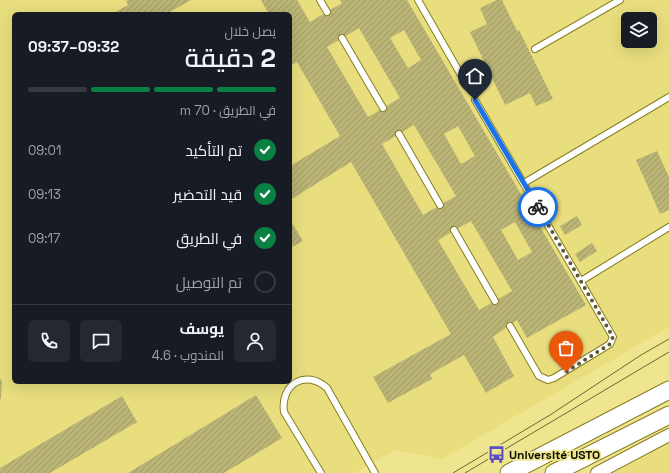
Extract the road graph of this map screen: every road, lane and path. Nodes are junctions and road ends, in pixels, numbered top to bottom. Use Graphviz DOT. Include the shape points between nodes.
graph roads {
  1 [pos="320,0"];
  2 [pos="418,0"];
  3 [pos="620,0"];
  4 [pos="327,12"];
  5 [pos="342,38"];
  6 [pos="535,49"];
  7 [pos="462,75"];
  8 [pos="669,97"];
  9 [pos="475,100"];
  10 [pos="383,108"];
  11 [pos="398,134"];
  12 [pos="524,183"];
  13 [pos="440,205"];
  14 [pos="669,227"];
  15 [pos="454,230"];
  16 [pos="581,281"];
  17 [pos="495,301"];
  18 [pos="510,326"];
  19 [pos="669,390"];
  20 [pos="669,415"];
  21 [pos="669,435"];
  22 [pos="321,473"];
  23 [pos="375,473"];
  24 [pos="509,473"];
  25 [pos="554,473"];
  26 [pos="597,473"];
  1 -- 4 [label="lane"];
  2 -- 7 [label="lane"];
  3 -- 6 [label="lane"];
  5 -- 10 [label="lane"];
  8 -- 12 [label="lane"];
  9 -- 12 [label="lane"];
  11 -- 13 [label="lane"];
  12 -- 16 [label="lane"];
  14 -- 16 [label="lane"];
  15 -- 17 [label="lane"];
  16 -- 18 [label="lane" via="612,333 610,344 548,380 539,376"];
  19 -- 24 [label="main road"];
  20 -- 25 [label="main road"];
  21 -- 26 [label="street"];
  22 -- 23 [label="lane" via="284,412 284,397 288,390 293,384 307,379 322,383 327,388"];
}
